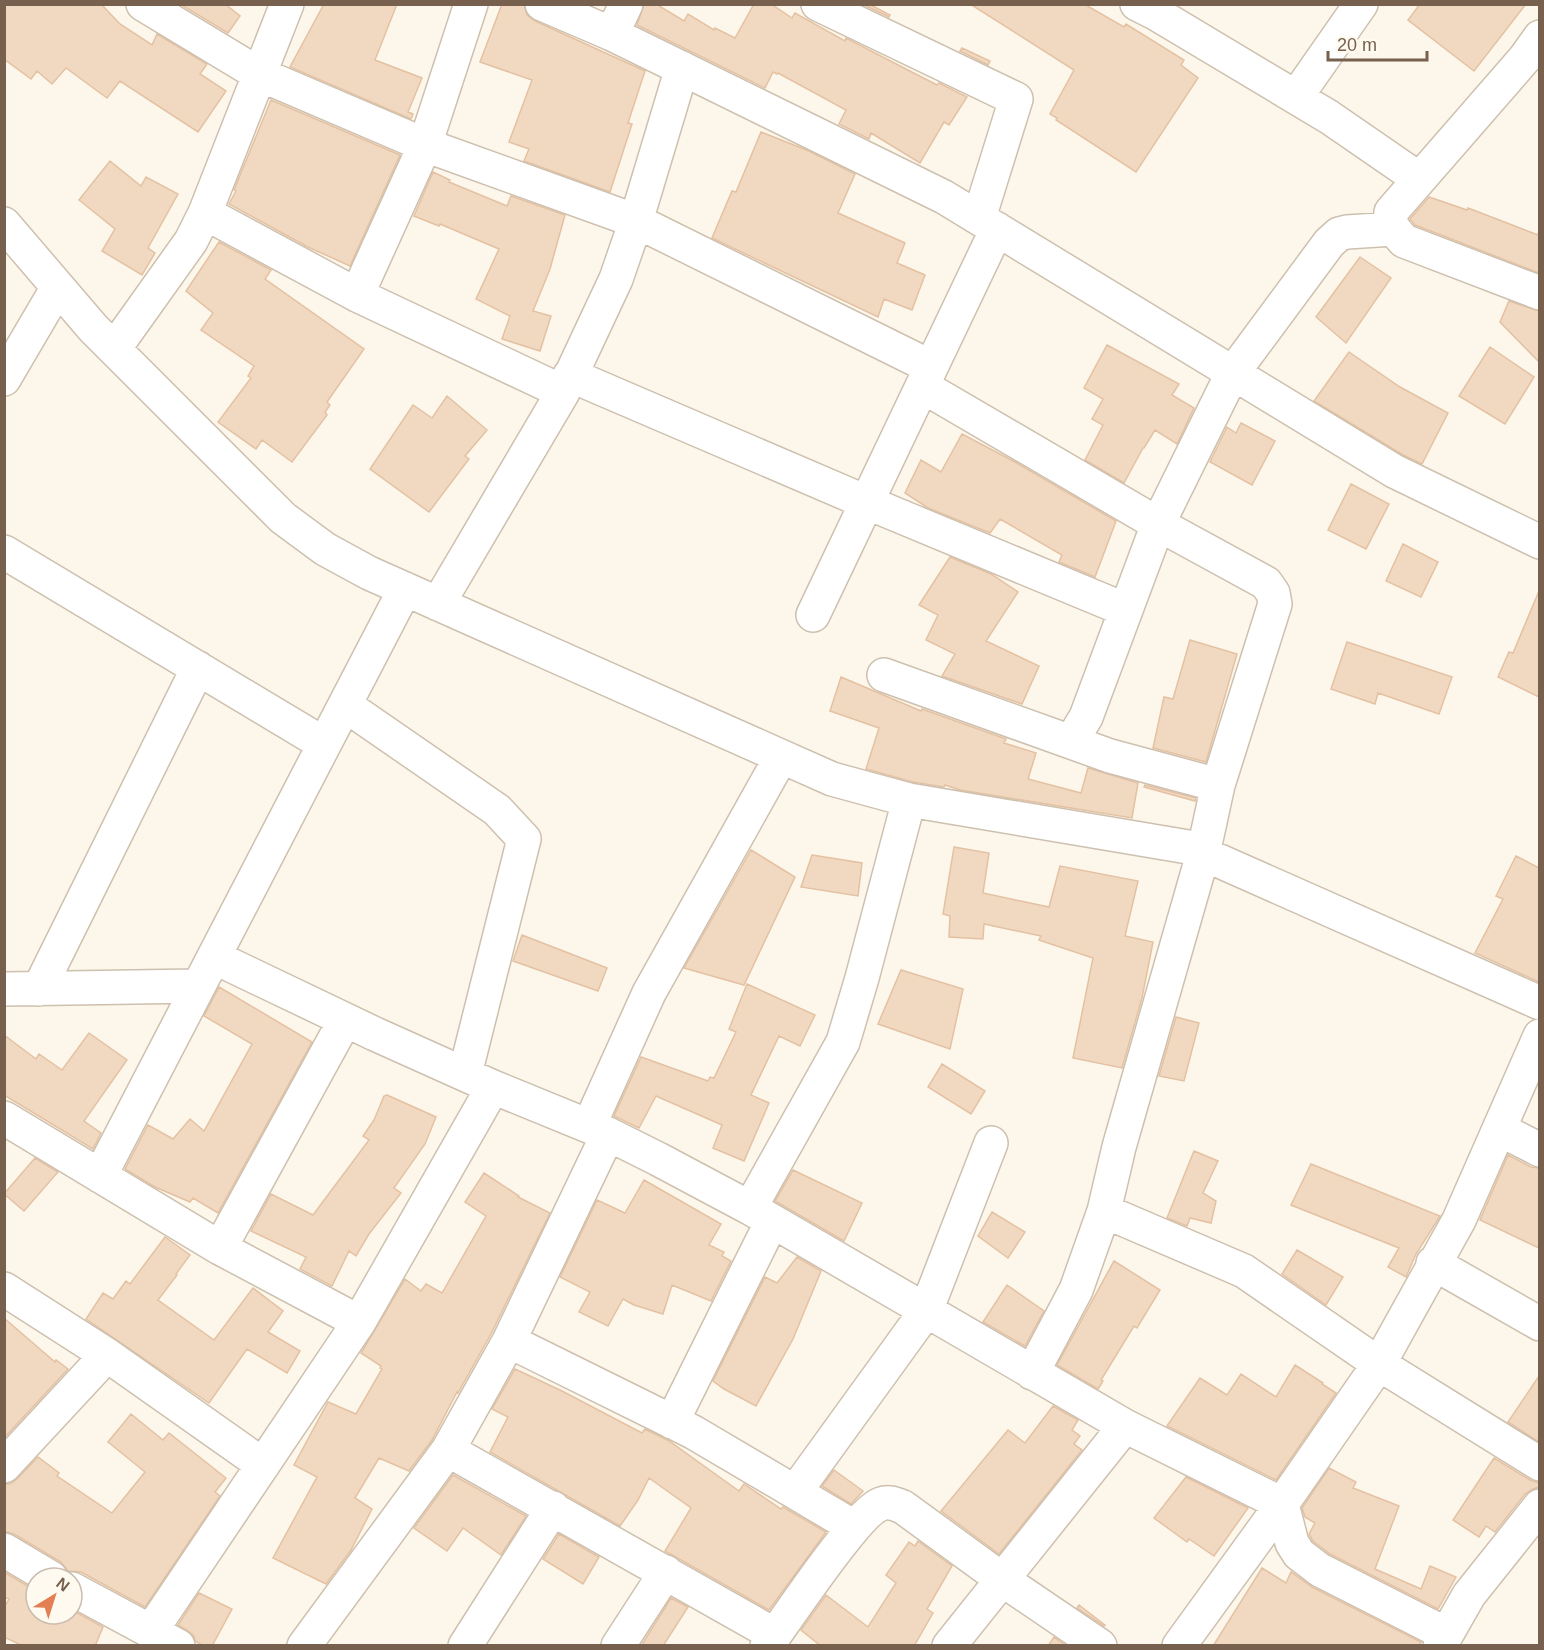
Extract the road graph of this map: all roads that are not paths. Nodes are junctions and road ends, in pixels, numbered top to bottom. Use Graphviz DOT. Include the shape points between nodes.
graph roads {
  1 [pos="143,4"];
  2 [pos="287,4"];
  3 [pos="471,4"];
  4 [pos="542,4"];
  5 [pos="626,4"];
  6 [pos="819,4"];
  7 [pos="1137,4"];
  8 [pos="1361,4"];
  9 [pos="612,34"];
  10 [pos="1539,37"];
  11 [pos="682,68"];
  12 [pos="259,74"];
  13 [pos="1296,97"];
  14 [pos="425,145"];
  15 [pos="1419,179"];
  16 [pos="206,213"];
  17 [pos="636,221"];
  18 [pos="988,223"];
  19 [pos="4,224"];
  20 [pos="1393,229"];
  21 [pos="58,287"];
  22 [pos="1539,293"];
  23 [pos="357,295"];
  24 [pos="114,349"];
  25 [pos="1232,374"];
  26 [pos="926,377"];
  27 [pos="4,379"];
  28 [pos="567,384"];
  29 [pos="866,502"];
  30 [pos="1158,524"];
  31 [pos="1539,542"];
  32 [pos="4,552"];
  33 [pos="405,589"];
  34 [pos="438,604"];
  35 [pos="1126,610"];
  36 [pos="813,615"];
  37 [pos="198,668"];
  38 [pos="884,675"];
  39 [pos="345,705"];
  40 [pos="1071,742"];
  41 [pos="324,744"];
  42 [pos="781,757"];
  43 [pos="1218,785"];
  44 [pos="909,800"];
  45 [pos="1203,854"];
  46 [pos="214,957"];
  47 [pos="198,986"];
  48 [pos="4,989"];
  49 [pos="39,989"];
  50 [pos="1539,1003"];
  51 [pos="345,1020"];
  52 [pos="1539,1036"];
  53 [pos="479,1080"];
  54 [pos="4,1118"];
  55 [pos="1498,1129"];
  56 [pos="599,1130"];
  57 [pos="991,1143"];
  58 [pos="1539,1150"];
  59 [pos="100,1176"];
  60 [pos="1104,1211"];
  61 [pos="761,1214"];
  62 [pos="220,1248"];
  63 [pos="1433,1263"];
  64 [pos="4,1288"];
  65 [pos="926,1311"];
  66 [pos="359,1322"];
  67 [pos="1539,1324"];
  68 [pos="509,1341"];
  69 [pos="107,1355"];
  70 [pos="1379,1364"];
  71 [pos="1032,1373"];
  72 [pos="672,1422"];
  73 [pos="1125,1426"];
  74 [pos="448,1450"];
  75 [pos="1539,1464"];
  76 [pos="263,1465"];
  77 [pos="4,1466"];
  78 [pos="795,1492"];
  79 [pos="1282,1504"];
  80 [pos="1539,1506"];
  81 [pos="553,1508"];
  82 [pos="854,1527"];
  83 [pos="4,1550"];
  84 [pos="31,1566"];
  85 [pos="666,1572"];
  86 [pos="1003,1580"];
  87 [pos="84,1595"];
  88 [pos="165,1638"];
  89 [pos="771,1640"];
  90 [pos="1443,1640"];
  91 [pos="304,1646"];
  92 [pos="465,1646"];
  93 [pos="618,1646"];
  94 [pos="949,1646"];
  95 [pos="1100,1646"];
  96 [pos="1179,1646"];
  1 -- 12 [label="street"];
  2 -- 12 [label="street"];
  3 -- 14 [label="street"];
  4 -- 9 [label="street"];
  5 -- 9 [label="street"];
  6 -- 18 [label="street" via="1016,99"];
  7 -- 13 [label="street"];
  8 -- 13 [label="street"];
  9 -- 11 [label="street"];
  10 -- 15 [label="street"];
  11 -- 17 [label="street"];
  11 -- 18 [label="street" via="944,197"];
  12 -- 14 [label="street"];
  12 -- 16 [label="street"];
  13 -- 15 [label="street"];
  14 -- 17 [label="street"];
  14 -- 23 [label="street"];
  15 -- 20 [label="street" via="1391,212"];
  16 -- 23 [label="street"];
  16 -- 24 [label="street" via="191,241"];
  17 -- 26 [label="street"];
  17 -- 28 [label="street" via="616,279"];
  18 -- 25 [label="street"];
  18 -- 26 [label="street"];
  19 -- 21 [label="street"];
  20 -- 22 [label="street" via="1404,241"];
  20 -- 25 [label="street" via="1339,234 1329,243"];
  21 -- 24 [label="street"];
  21 -- 27 [label="street"];
  23 -- 28 [label="street"];
  24 -- 33 [label="street" via="283,518 325,549"];
  25 -- 30 [label="street"];
  25 -- 31 [label="street" via="1394,471"];
  26 -- 29 [label="street"];
  26 -- 30 [label="street"];
  28 -- 29 [label="street"];
  28 -- 34 [label="street"];
  29 -- 35 [label="street"];
  29 -- 36 [label="street"];
  30 -- 35 [label="street"];
  30 -- 43 [label="street" via="1266,583 1273,593 1275,604"];
  32 -- 37 [label="street"];
  33 -- 34 [label="street"];
  33 -- 39 [label="street"];
  34 -- 42 [label="street"];
  35 -- 40 [label="street" via="1086,717"];
  37 -- 41 [label="street"];
  37 -- 49 [label="street"];
  38 -- 40 [label="street"];
  39 -- 41 [label="street"];
  39 -- 53 [label="street" via="497,810 524,839"];
  40 -- 43 [label="street"];
  41 -- 46 [label="street"];
  42 -- 44 [label="street" via="832,779"];
  42 -- 56 [label="street" via="649,993"];
  43 -- 45 [label="street"];
  44 -- 45 [label="street" via="1188,847"];
  44 -- 61 [label="street" via="843,1042"];
  45 -- 50 [label="street"];
  45 -- 60 [label="street"];
  46 -- 47 [label="street"];
  46 -- 51 [label="street"];
  47 -- 49 [label="street"];
  47 -- 59 [label="street"];
  48 -- 49 [label="street"];
  51 -- 53 [label="street"];
  51 -- 62 [label="street"];
  52 -- 55 [label="street"];
  53 -- 56 [label="street"];
  53 -- 66 [label="street"];
  54 -- 59 [label="street"];
  55 -- 58 [label="street"];
  55 -- 63 [label="street" via="1459,1220"];
  56 -- 61 [label="street"];
  56 -- 68 [label="street"];
  57 -- 65 [label="street"];
  59 -- 62 [label="street"];
  60 -- 70 [label="street" via="1244,1271"];
  60 -- 71 [label="street" via="1076,1290"];
  61 -- 65 [label="street"];
  61 -- 72 [label="street"];
  62 -- 66 [label="street"];
  63 -- 67 [label="street"];
  63 -- 70 [label="street"];
  64 -- 69 [label="street"];
  65 -- 71 [label="street"];
  65 -- 78 [label="street"];
  66 -- 76 [label="street"];
  68 -- 72 [label="street"];
  68 -- 74 [label="street"];
  69 -- 76 [label="street"];
  69 -- 77 [label="street"];
  70 -- 75 [label="street"];
  70 -- 79 [label="street"];
  71 -- 73 [label="street"];
  72 -- 78 [label="street"];
  73 -- 79 [label="street"];
  73 -- 86 [label="street"];
  74 -- 81 [label="street"];
  74 -- 91 [label="street"];
  76 -- 88 [label="street"];
  78 -- 82 [label="street"];
  79 -- 90 [label="street" via="1292,1543 1299,1554"];
  79 -- 96 [label="street"];
  80 -- 90 [label="street" via="1469,1595"];
  81 -- 85 [label="street"];
  81 -- 92 [label="street"];
  82 -- 86 [label="street" via="878,1505 890,1502 903,1507"];
  82 -- 89 [label="street"];
  83 -- 84 [label="street"];
  85 -- 89 [label="street"];
  85 -- 93 [label="street"];
  86 -- 94 [label="street"];
  86 -- 95 [label="street"];
  87 -- 88 [label="street"];
}
